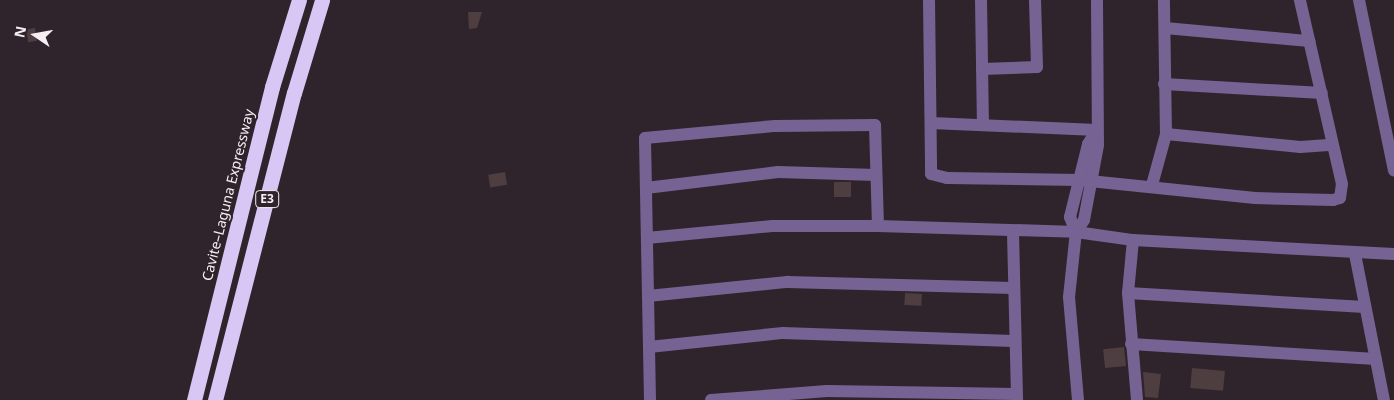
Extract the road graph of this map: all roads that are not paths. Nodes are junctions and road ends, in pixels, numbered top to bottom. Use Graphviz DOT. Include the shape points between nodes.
graph roads {
  1 [pos="298,0"];
  2 [pos="322,0"];
  3 [pos="929,0"];
  4 [pos="981,0"];
  5 [pos="1035,0"];
  6 [pos="1097,0"];
  7 [pos="1164,0"];
  8 [pos="1300,0"];
  9 [pos="1359,0"];
  10 [pos="1165,28"];
  11 [pos="1309,40"];
  12 [pos="982,69"];
  13 [pos="1164,84"];
  14 [pos="1322,93"];
  15 [pos="932,123"];
  16 [pos="983,125"];
  17 [pos="1097,130"];
  18 [pos="1166,134"];
  19 [pos="1332,145"];
  20 [pos="1394,170"];
  21 [pos="876,175"];
  22 [pos="1085,180"];
  23 [pos="1152,185"];
  24 [pos="646,188"];
  25 [pos="878,226"];
  26 [pos="1076,232"];
  27 [pos="1013,233"];
  28 [pos="647,238"];
  29 [pos="1133,240"];
  30 [pos="1354,254"];
  31 [pos="1394,254"];
  32 [pos="1013,288"];
  33 [pos="1128,293"];
  34 [pos="648,296"];
  35 [pos="1365,307"];
  36 [pos="1013,341"];
  37 [pos="1131,344"];
  38 [pos="649,347"];
  39 [pos="1376,359"];
  40 [pos="1016,397"];
  41 [pos="194,400"];
  42 [pos="215,400"];
  43 [pos="650,400"];
  44 [pos="711,400"];
  45 [pos="1078,400"];
  46 [pos="1137,400"];
  47 [pos="1384,400"];
  1 -- 41 [label="highway, Cavite–Laguna Expressway / E3" via="272,88"];
  2 -- 42 [label="highway, E3" via="294,93"];
  3 -- 15 [label="street"];
  4 -- 12 [label="street"];
  5 -- 12 [label="street" via="1037,67"];
  6 -- 17 [label="street"];
  7 -- 10 [label="street"];
  8 -- 11 [label="street"];
  9 -- 20 [label="street"];
  10 -- 11 [label="street"];
  10 -- 13 [label="street"];
  11 -- 14 [label="street"];
  12 -- 16 [label="street"];
  13 -- 14 [label="street"];
  13 -- 18 [label="street"];
  14 -- 19 [label="street"];
  15 -- 16 [label="street"];
  15 -- 22 [label="street" via="931,174 938,177"];
  16 -- 17 [label="street"];
  17 -- 22 [label="street"];
  18 -- 19 [label="street" via="1300,147"];
  18 -- 23 [label="street"];
  19 -- 23 [label="street" via="1342,184 1340,198 1333,200 1255,198"];
  21 -- 24 [label="street" via="778,172"];
  21 -- 24 [label="street" via="876,125 775,126 645,138"];
  21 -- 25 [label="street"];
  22 -- 23 [label="street"];
  22 -- 26 [label="street" via="1084,220"];
  24 -- 28 [label="street"];
  25 -- 27 [label="street"];
  25 -- 28 [label="street" via="772,226"];
  26 -- 27 [label="street"];
  26 -- 29 [label="street"];
  26 -- 45 [label="street" via="1068,297"];
  27 -- 32 [label="street"];
  28 -- 34 [label="street"];
  29 -- 30 [label="street"];
  29 -- 33 [label="street"];
  30 -- 31 [label="street"];
  30 -- 35 [label="street"];
  32 -- 34 [label="street" via="787,282"];
  32 -- 36 [label="street"];
  33 -- 35 [label="street"];
  33 -- 37 [label="street"];
  34 -- 38 [label="street"];
  35 -- 39 [label="street"];
  36 -- 38 [label="street" via="783,333"];
  36 -- 40 [label="street"];
  37 -- 39 [label="street"];
  37 -- 46 [label="street"];
  38 -- 43 [label="street"];
  39 -- 47 [label="street"];
  40 -- 44 [label="street" via="827,391"];
}
